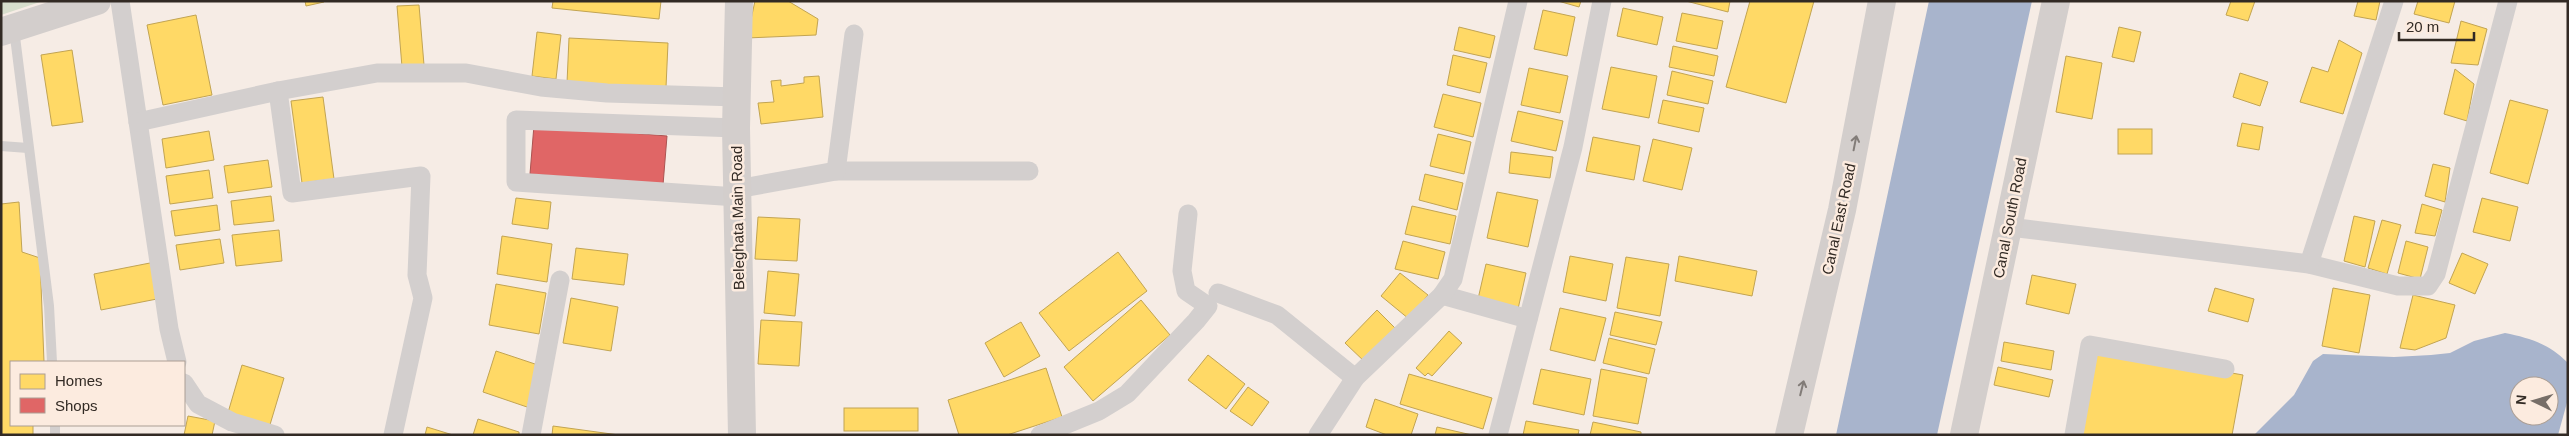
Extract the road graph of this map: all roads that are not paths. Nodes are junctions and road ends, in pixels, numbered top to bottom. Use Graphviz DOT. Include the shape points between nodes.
graph roads {
  1 [pos="97,1"];
  2 [pos="120,1"];
  3 [pos="739,1"];
  4 [pos="1518,1"];
  5 [pos="1602,1"];
  6 [pos="1882,1"];
  7 [pos="2056,1"];
  8 [pos="2394,1"];
  9 [pos="2508,1"];
  10 [pos="8,30"];
  11 [pos="854,34"];
  12 [pos="278,92"];
  13 [pos="737,97"];
  14 [pos="138,122"];
  15 [pos="736,128"];
  16 [pos="1,146"];
  17 [pos="28,148"];
  18 [pos="836,171"];
  19 [pos="1029,171"];
  20 [pos="737,193"];
  21 [pos="1188,214"];
  22 [pos="2010,227"];
  23 [pos="2310,264"];
  24 [pos="560,280"];
  25 [pos="1218,293"];
  26 [pos="1442,295"];
  27 [pos="1528,319"];
  28 [pos="52,361"];
  29 [pos="177,361"];
  30 [pos="2225,369"];
  31 [pos="1355,378"];
  32 [pos="185,384"];
  33 [pos="274,435"];
  34 [pos="393,435"];
  35 [pos="531,435"];
  36 [pos="742,435"];
  37 [pos="1040,435"];
  38 [pos="1318,435"];
  39 [pos="1498,435"];
  40 [pos="1790,435"];
  41 [pos="1964,435"];
  42 [pos="2074,435"];
  1 -- 10 [label="main road"];
  2 -- 14 [label="street"];
  3 -- 13 [label="main road, Beleghata Main Road"];
  4 -- 26 [label="street" via="1453,279"];
  5 -- 27 [label="street" via="1573,147"];
  40 -- 6 [label="main road, Canal East Road, one-way" via="1842,210"];
  7 -- 22 [label="main road, Canal South Road"];
  8 -- 23 [label="street"];
  9 -- 23 [label="street" via="2436,274 2428,286 2398,286"];
  10 -- 17 [label="lane"];
  11 -- 18 [label="street"];
  12 -- 13 [label="street" via="377,73 466,72 550,88"];
  12 -- 14 [label="street"];
  12 -- 34 [label="street" via="292,194 421,176 417,275 424,298"];
  13 -- 15 [label="main road, Beleghata Main Road"];
  14 -- 29 [label="street" via="169,329"];
  15 -- 20 [label="main road, Beleghata Main Road"];
  15 -- 20 [label="street" via="516,120 516,182"];
  16 -- 17 [label="lane"];
  17 -- 28 [label="lane" via="49,306"];
  18 -- 19 [label="street"];
  18 -- 20 [label="street"];
  20 -- 36 [label="main road, Beleghata Main Road"];
  21 -- 37 [label="street" via="1182,271 1186,290 1208,306 1127,394 1099,411"];
  22 -- 23 [label="street"];
  22 -- 41 [label="main road, Canal South Road"];
  24 -- 35 [label="street"];
  25 -- 31 [label="street" via="1277,315"];
  26 -- 27 [label="street"];
  26 -- 31 [label="street"];
  27 -- 39 [label="street"];
  30 -- 42 [label="street" via="2090,345"];
  31 -- 38 [label="street"];
  32 -- 33 [label="street" via="198,404 232,422"];
}
